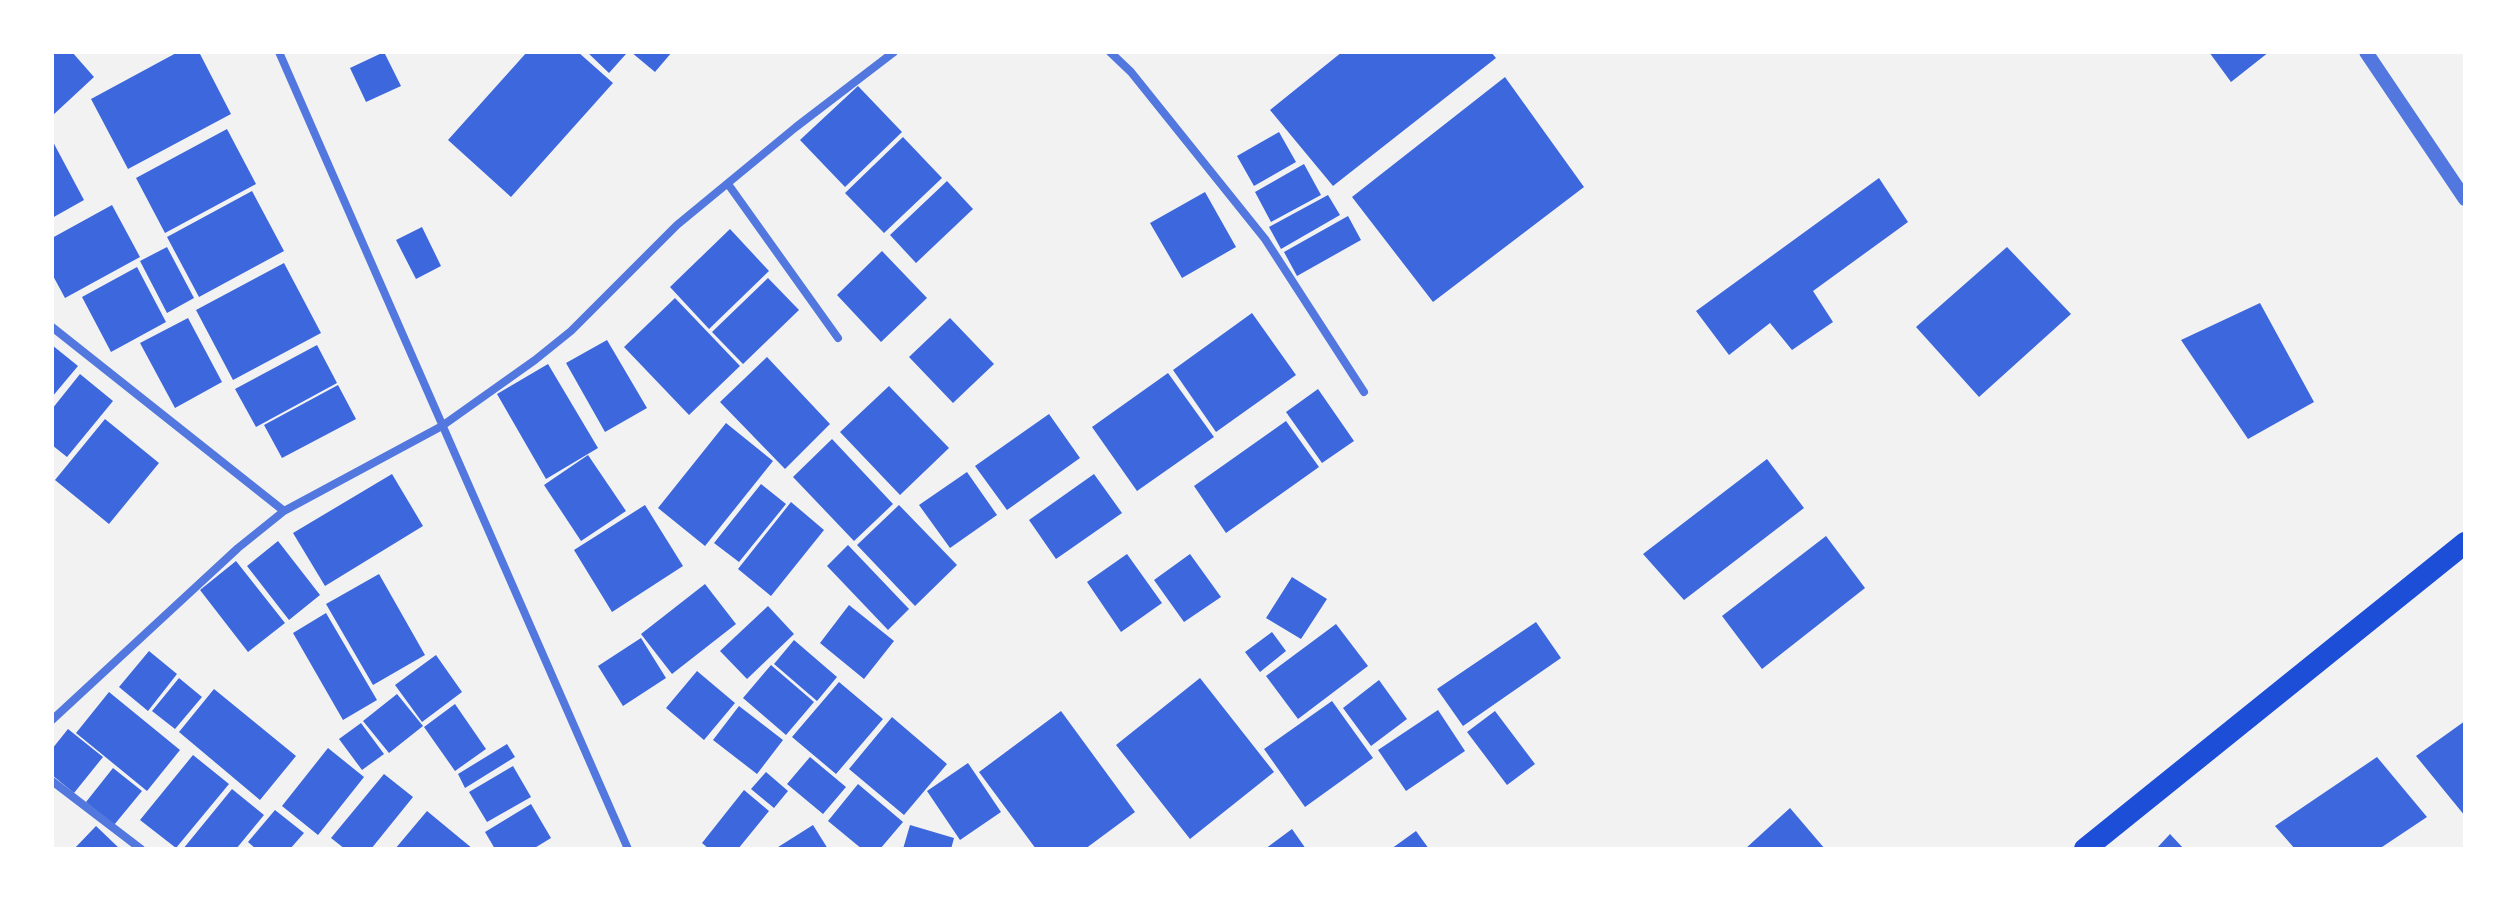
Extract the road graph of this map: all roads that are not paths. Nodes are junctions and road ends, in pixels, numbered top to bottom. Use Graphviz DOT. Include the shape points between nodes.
graph roads {
  1 [pos="279,52"];
  2 [pos="894,52"];
  3 [pos="1110,52"];
  4 [pos="2366,52"];
  5 [pos="728,184"];
  6 [pos="2465,199"];
  7 [pos="52,327"];
  8 [pos="838,338"];
  9 [pos="1364,392"];
  10 [pos="442,426"];
  11 [pos="284,511"];
  12 [pos="2465,543"];
  13 [pos="52,720"];
  14 [pos="52,781"];
  15 [pos="141,849"];
  16 [pos="628,849"];
  17 [pos="2085,849"];
  1 -- 10 [label="street"];
  2 -- 5 [label="street"];
  3 -- 9 [label="street" via="1265,239"];
  4 -- 6 [label="street"];
  5 -- 8 [label="street"];
  5 -- 10 [label="street" via="677,225 571,331"];
  7 -- 11 [label="street"];
  10 -- 11 [label="street"];
  10 -- 16 [label="street"];
  11 -- 13 [label="street"];
  12 -- 17 [label="highway"];
  14 -- 15 [label="street"];
}
